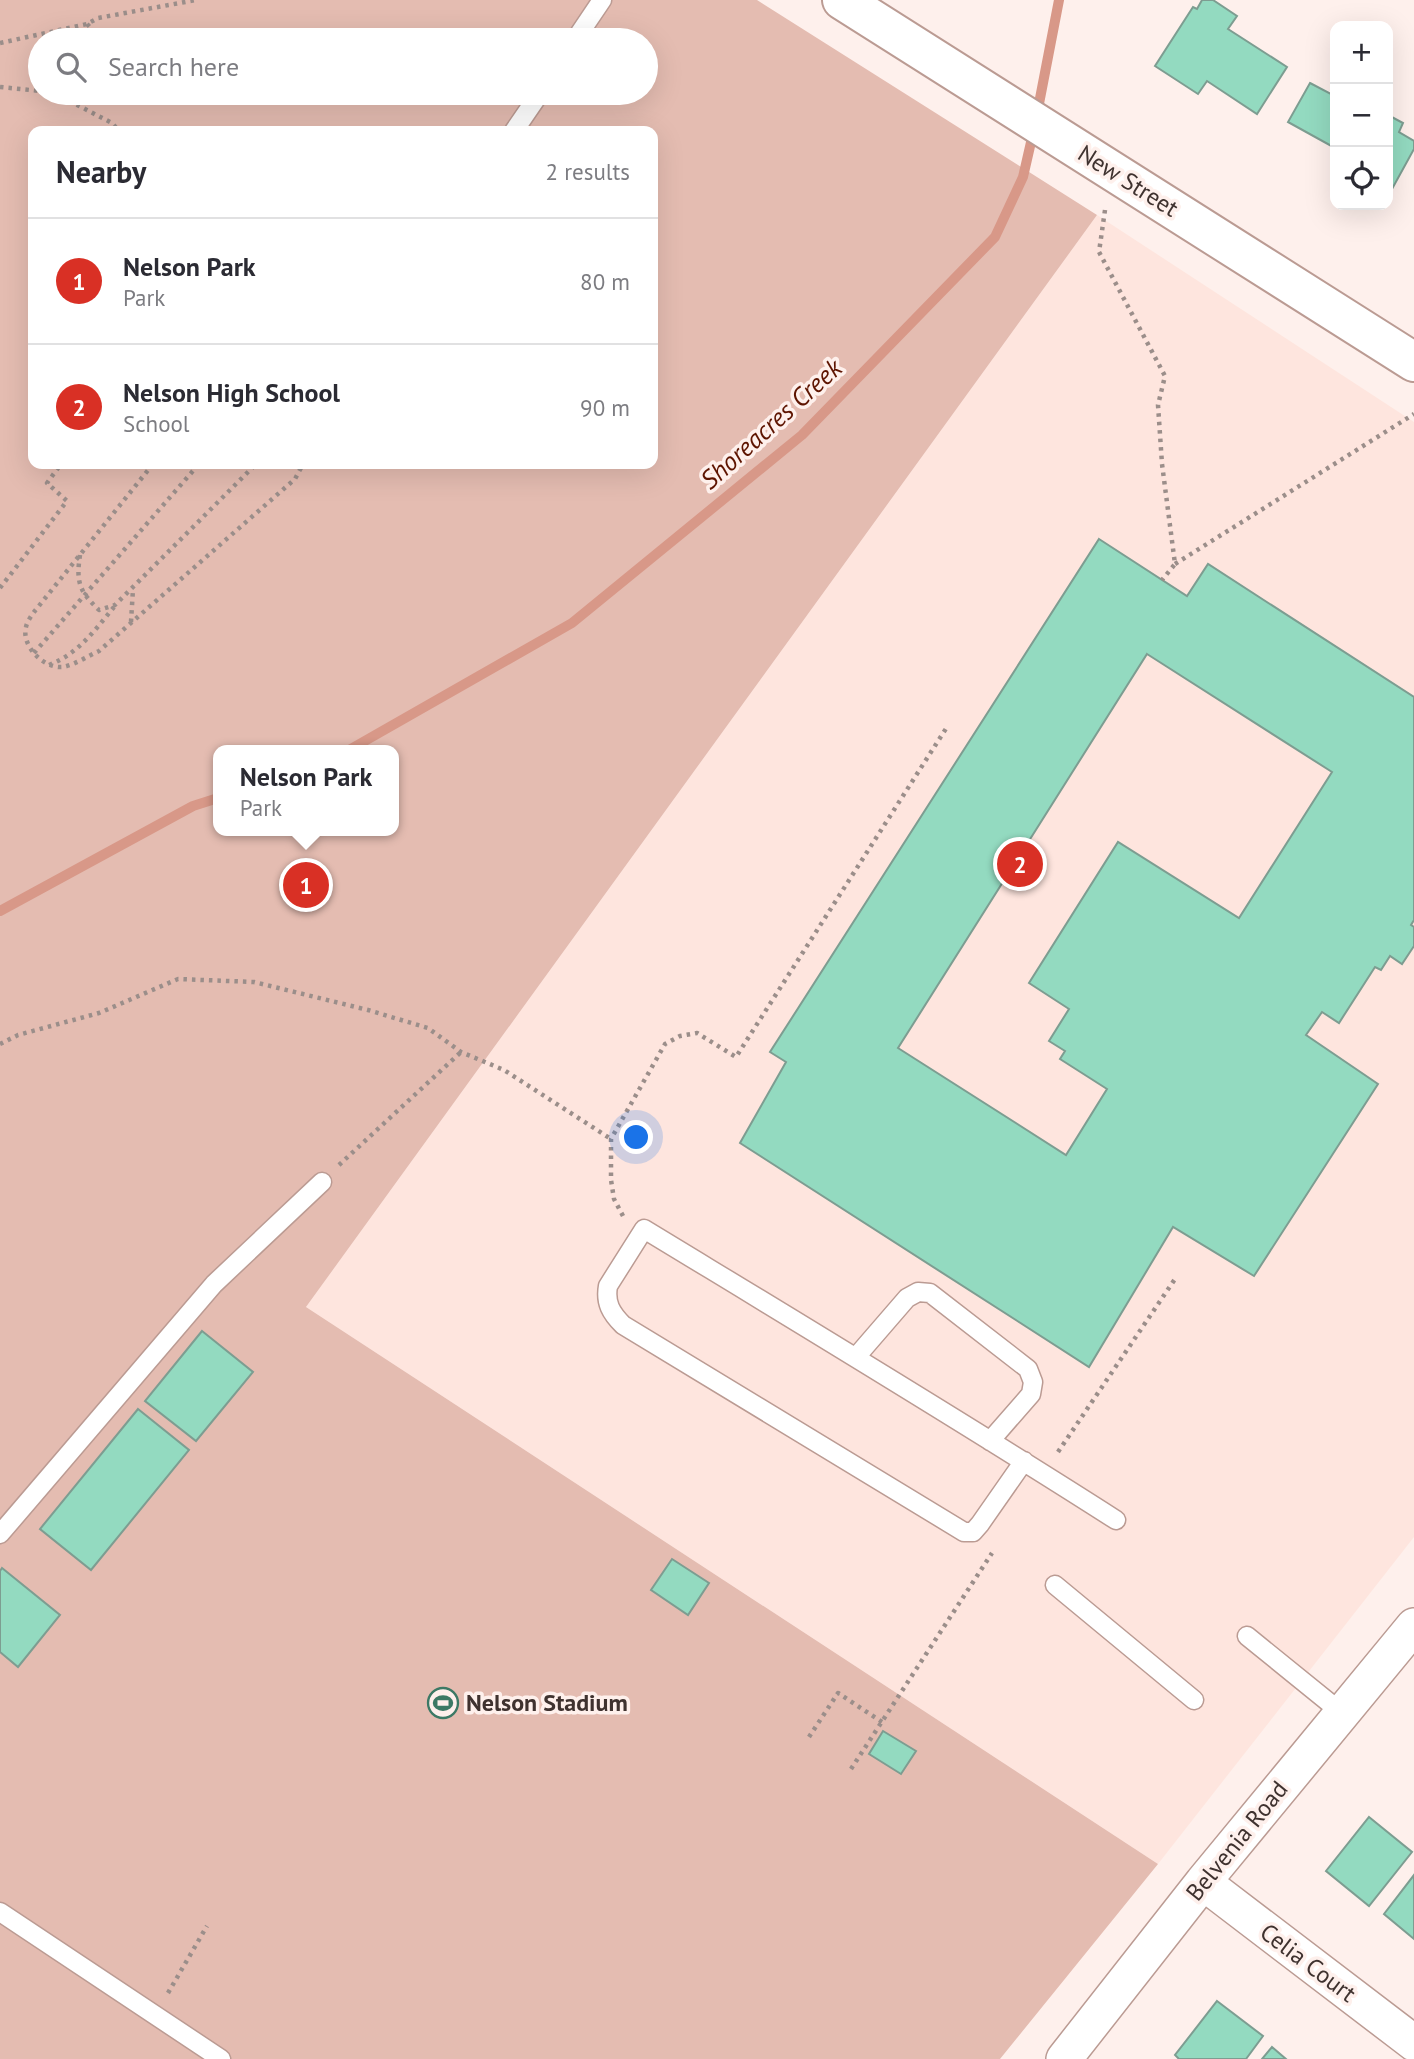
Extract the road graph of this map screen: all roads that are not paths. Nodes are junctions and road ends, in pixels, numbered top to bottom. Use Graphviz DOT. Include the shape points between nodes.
graph roads {
  1 [pos="602,0"];
  2 [pos="842,0"];
  3 [pos="583,28"];
  4 [pos="532,105"];
  5 [pos="517,126"];
  6 [pos="1414,362"];
  7 [pos="322,1182"];
  8 [pos="856,1357"];
  9 [pos="990,1441"];
  10 [pos="1024,1461"];
  11 [pos="1116,1520"];
  12 [pos="0,1534"];
  13 [pos="1055,1585"];
  14 [pos="1414,1626"];
  15 [pos="1247,1636"];
  16 [pos="1194,1700"];
  17 [pos="1342,1713"];
  18 [pos="1203,1882"];
  19 [pos="0,1912"];
  20 [pos="1414,2043"];
  21 [pos="221,2059"];
  22 [pos="1064,2059"];
  1 -- 3 [label="lane"];
  2 -- 6 [label="main road, New Street"];
  4 -- 5 [label="lane"];
  7 -- 12 [label="lane" via="214,1284"];
  8 -- 9 [label="lane"];
  8 -- 9 [label="lane" via="907,1298 918,1292 930,1293 1028,1369 1031,1394"];
  8 -- 10 [label="lane" via="644,1229 608,1286 611,1313 623,1325 964,1532 980,1524"];
  9 -- 10 [label="lane"];
  10 -- 11 [label="lane"];
  13 -- 16 [label="lane"];
  14 -- 17 [label="street, Belvenia Road"];
  15 -- 17 [label="lane"];
  17 -- 18 [label="street, Belvenia Road"];
  18 -- 20 [label="street, Celia Court"];
  18 -- 22 [label="street, Belvenia Road"];
  19 -- 21 [label="lane"];
}
